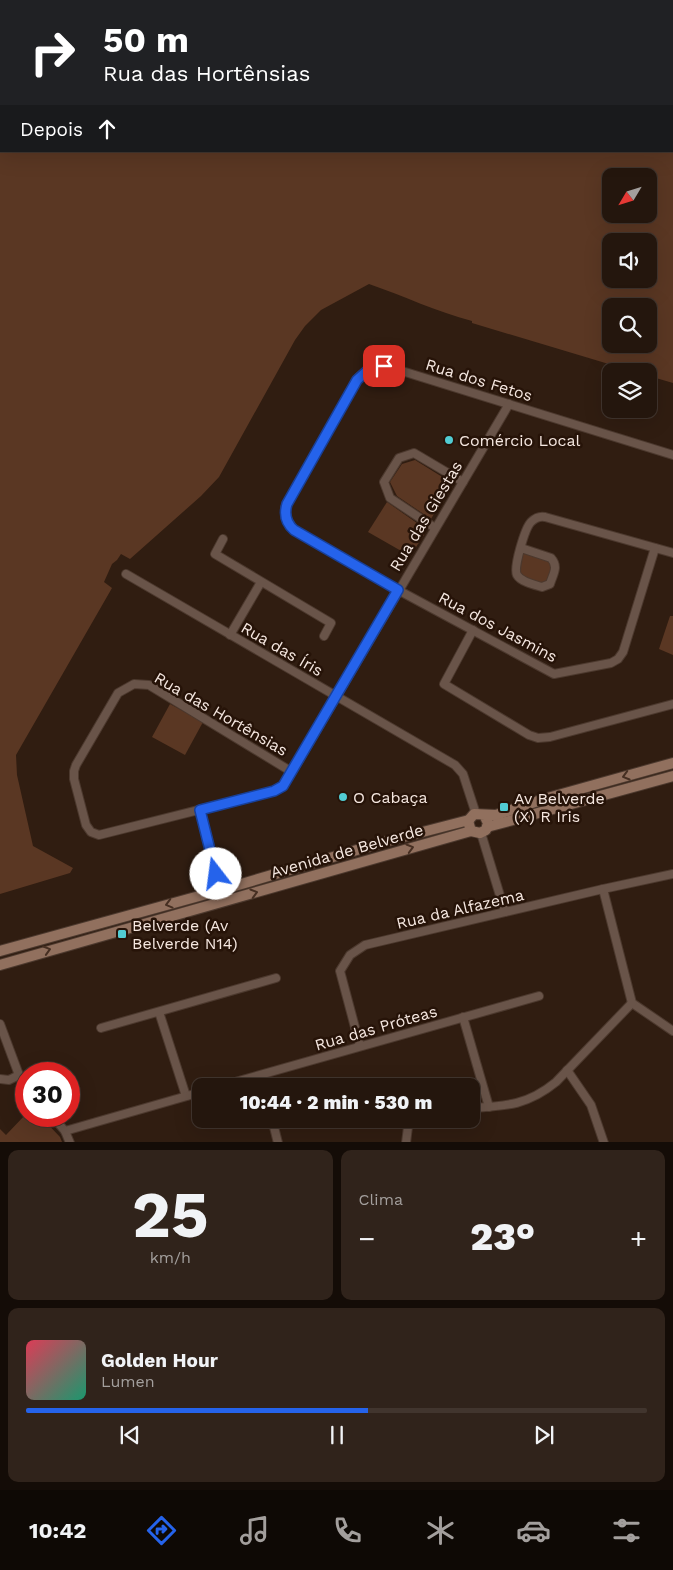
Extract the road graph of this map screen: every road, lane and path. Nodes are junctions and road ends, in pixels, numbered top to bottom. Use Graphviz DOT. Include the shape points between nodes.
graph roads {
  1 [pos="509,404"];
  2 [pos="673,455"];
  3 [pos="463,482"];
  4 [pos="435,528"];
  5 [pos="223,539"];
  6 [pos="521,548"];
  7 [pos="655,548"];
  8 [pos="673,553"];
  9 [pos="126,574"];
  10 [pos="262,582"];
  11 [pos="398,590"];
  12 [pos="473,630"];
  13 [pos="230,635"];
  14 [pos="324,636"];
  15 [pos="336,696"];
  16 [pos="673,704"];
  17 [pos="673,762"];
  18 [pos="292,772"];
  19 [pos="673,776"];
  20 [pos="200,810"];
  21 [pos="476,816"];
  22 [pos="480,830"];
  23 [pos="673,874"];
  24 [pos="603,889"];
  25 [pos="221,890"];
  26 [pos="224,901"];
  27 [pos="505,912"];
  28 [pos="0,951"];
  29 [pos="0,965"];
  30 [pos="276,978"];
  31 [pos="539,996"];
  32 [pos="632,1003"];
  33 [pos="159,1012"];
  34 [pos="463,1018"];
  35 [pos="0,1024"];
  36 [pos="101,1028"];
  37 [pos="673,1031"];
  38 [pos="360,1046"];
  39 [pos="15,1064"];
  40 [pos="567,1070"];
  41 [pos="262,1075"];
  42 [pos="15,1077"];
  43 [pos="251,1078"];
  44 [pos="263,1078"];
  45 [pos="0,1079"];
  46 [pos="192,1094"];
  47 [pos="186,1096"];
  48 [pos="480,1107"];
  49 [pos="488,1107"];
  50 [pos="62,1127"];
  51 [pos="274,1128"];
  52 [pos="408,1128"];
  53 [pos="65,1131"];
  54 [pos="70,1142"];
  55 [pos="278,1142"];
  56 [pos="406,1142"];
  57 [pos="604,1142"];
  1 -- 2 [label="street, Rua dos Fetos"];
  1 -- 3 [label="street, Rua das Giestas"];
  1 -- 11 [label="street, Rua dos Fetos" via="389,367 370,369 357,380 287,504 286,516 294,530"];
  3 -- 4 [label="street, Rua das Giestas"];
  3 -- 4 [label="street" via="415,453 399,458 384,482 391,499"];
  4 -- 11 [label="street, Rua das Giestas"];
  5 -- 10 [label="street" via="215,554"];
  6 -- 6 [label="street" via="516,567 518,576 540,587 548,585 556,569 552,559"];
  6 -- 7 [label="street" via="529,524 542,516"];
  7 -- 8 [label="street"];
  7 -- 12 [label="street, Rua dos Jasmins" via="623,652 611,663 554,674"];
  9 -- 13 [label="street, Rua das Íris"];
  10 -- 13 [label="street"];
  10 -- 14 [label="street" via="331,623"];
  11 -- 12 [label="street, Rua dos Jasmins"];
  11 -- 15 [label="street, Rua das Giestas"];
  12 -- 16 [label="street" via="444,684 529,735 550,737"];
  13 -- 15 [label="street, Rua das Íris"];
  15 -- 18 [label="street, Rua das Giestas"];
  15 -- 21 [label="street, Rua das Íris" via="460,769 468,784"];
  17 -- 21 [label="main road, Avenida de Belverde, one-way" via="496,815"];
  18 -- 20 [label="street, Rua das Hortênsias" via="277,790"];
  18 -- 20 [label="street, Rua das Hortênsias" via="149,685 134,684 120,690 74,771 88,829 102,835"];
  19 -- 22 [label="main road, Avenida de Belverde"];
  20 -- 25 [label="street"];
  21 -- 22 [label="main road" via="468,825"];
  21 -- 22 [label="main road" via="488,820"];
  21 -- 25 [label="main road, Avenida de Belverde"];
  26 -- 22 [label="main road, Avenida de Belverde, one-way"];
  22 -- 27 [label="street"];
  23 -- 24 [label="street, Rua da Alfazema"];
  24 -- 27 [label="street, Rua da Alfazema"];
  24 -- 32 [label="street"];
  25 -- 26 [label="street"];
  25 -- 28 [label="main road, Avenida de Belverde, one-way"];
  29 -- 26 [label="main road, Avenida de Belverde, one-way"];
  27 -- 38 [label="street, Rua da Alfazema" via="365,945 350,955 340,971"];
  30 -- 33 [label="street"];
  31 -- 34 [label="street, Rua das Próteas"];
  32 -- 37 [label="street"];
  32 -- 40 [label="street"];
  33 -- 36 [label="street"];
  33 -- 47 [label="street"];
  34 -- 38 [label="street, Rua das Próteas"];
  34 -- 49 [label="street"];
  35 -- 39 [label="street"];
  38 -- 41 [label="street, Rua das Próteas"];
  40 -- 49 [label="street" via="536,1097"];
  40 -- 57 [label="street" via="591,1105"];
  41 -- 43 [label="street, Rua das Próteas"];
  41 -- 44 [label="street"];
  42 -- 45 [label="street"];
  46 -- 47 [label="street"];
  47 -- 53 [label="street"];
  48 -- 49 [label="street"];
  50 -- 53 [label="street"];
  51 -- 55 [label="street"];
  52 -- 56 [label="street"];
  53 -- 54 [label="street"];
}
